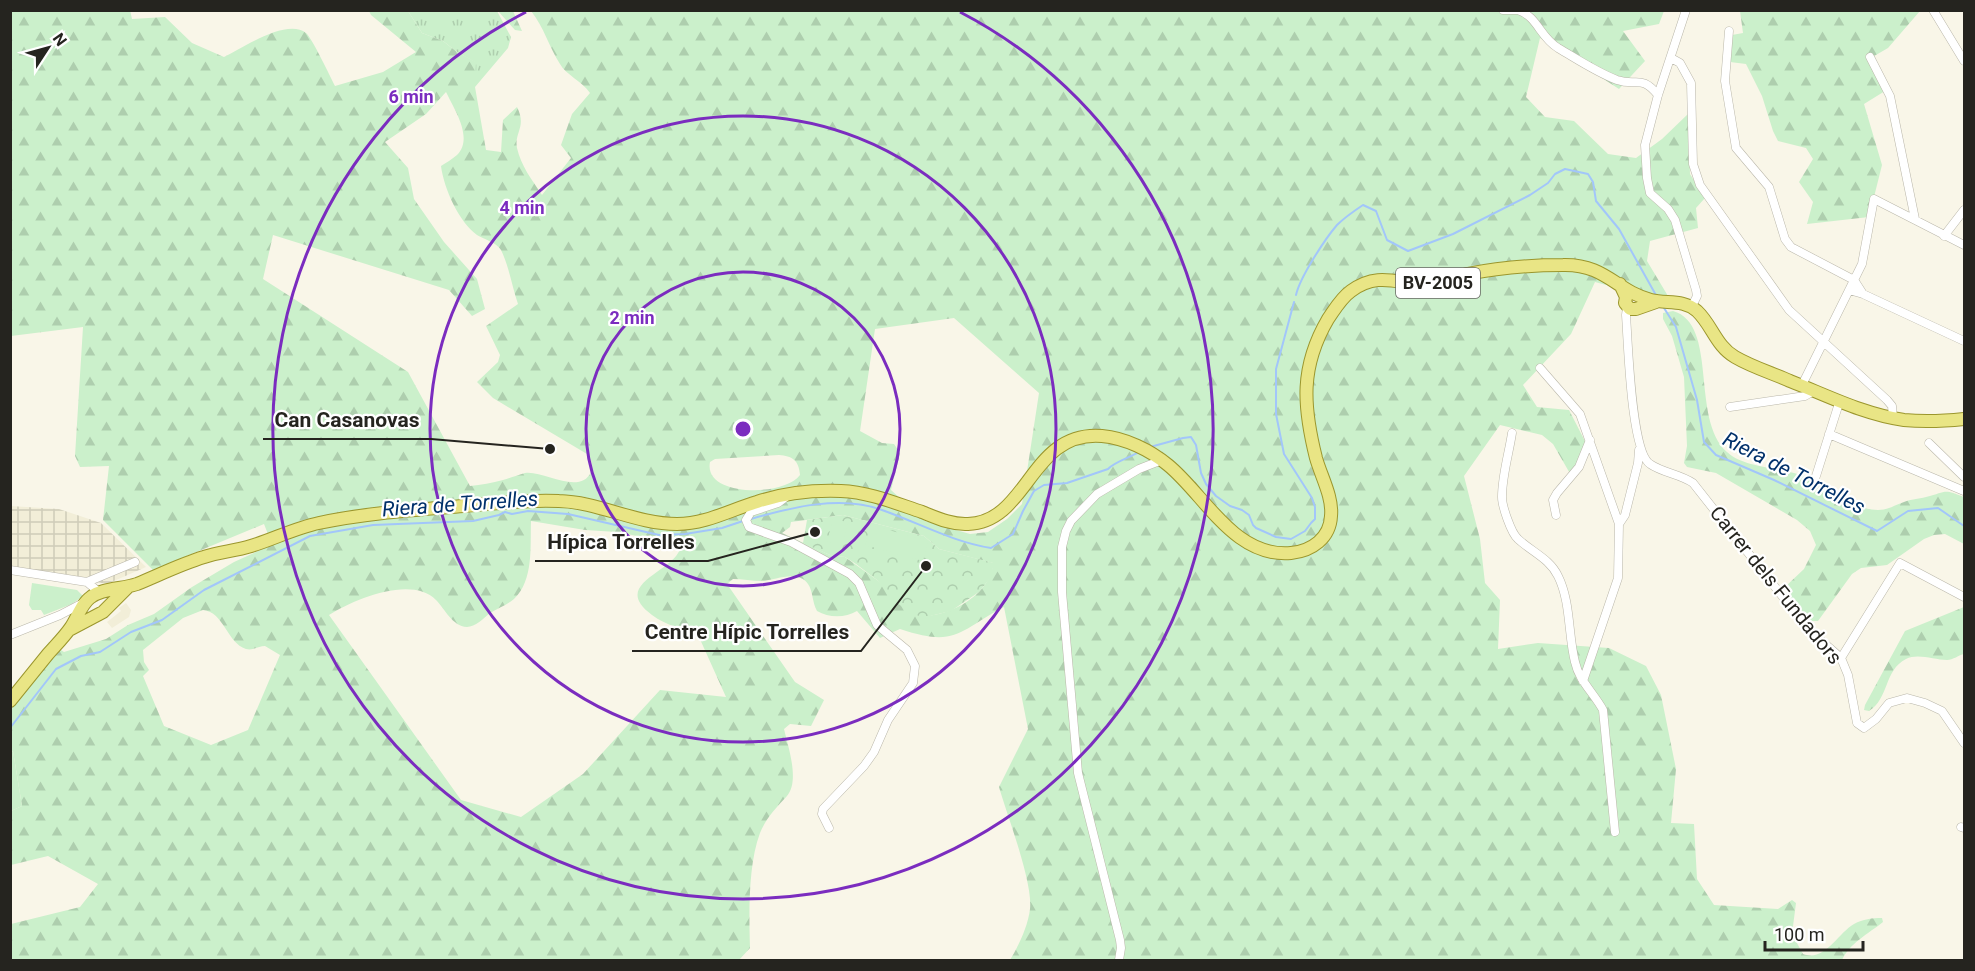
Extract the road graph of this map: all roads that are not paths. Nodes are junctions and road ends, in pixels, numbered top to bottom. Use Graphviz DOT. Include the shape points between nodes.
graph roads {
  1 [pos="1503,10"];
  2 [pos="1517,10"];
  3 [pos="1686,10"];
  4 [pos="1934,11"];
  5 [pos="1729,31"];
  6 [pos="1870,57"];
  7 [pos="1671,58"];
  8 [pos="1965,61"];
  9 [pos="1658,95"];
  10 [pos="1965,210"];
  11 [pos="1915,219"];
  12 [pos="1944,236"];
  13 [pos="1965,245"];
  14 [pos="1854,280"];
  15 [pos="1849,290"];
  16 [pos="1863,294"];
  17 [pos="1634,300"];
  18 [pos="1691,308"];
  19 [pos="1823,341"];
  20 [pos="1965,341"];
  21 [pos="1540,368"];
  22 [pos="1802,385"];
  23 [pos="1815,390"];
  24 [pos="1840,400"];
  25 [pos="1730,407"];
  26 [pos="1893,417"];
  27 [pos="1965,419"];
  28 [pos="1512,433"];
  29 [pos="1829,434"];
  30 [pos="1590,440"];
  31 [pos="1929,443"];
  32 [pos="1640,448"];
  33 [pos="1162,460"];
  34 [pos="1816,476"];
  35 [pos="1965,477"];
  36 [pos="1965,491"];
  37 [pos="787,495"];
  38 [pos="1556,515"];
  39 [pos="1618,524"];
  40 [pos="135,562"];
  41 [pos="10,570"];
  42 [pos="103,575"];
  43 [pos="82,581"];
  44 [pos="103,595"];
  45 [pos="1965,597"];
  46 [pos="85,609"];
  47 [pos="60,615"];
  48 [pos="10,635"];
  49 [pos="1841,658"];
  50 [pos="1583,681"];
  51 [pos="10,701"];
  52 [pos="1965,743"];
  53 [pos="829,828"];
  54 [pos="1615,832"];
  55 [pos="1119,960"];
  1 -- 2 [label="street"];
  2 -- 9 [label="street" via="1530,15 1548,42 1618,81 1650,85"];
  3 -- 7 [label="street"];
  4 -- 8 [label="street"];
  5 -- 14 [label="street" via="1725,81 1736,148 1770,187 1785,239 1791,247"];
  6 -- 11 [label="street" via="1890,96"];
  7 -- 9 [label="street"];
  7 -- 19 [label="street" via="1680,63 1691,83 1693,164 1700,185 1789,310"];
  9 -- 18 [label="street" via="1645,145 1647,178 1650,193 1675,220 1697,296"];
  10 -- 12 [label="street"];
  11 -- 12 [label="street"];
  11 -- 14 [label="street" via="1874,199 1862,264"];
  12 -- 13 [label="street"];
  14 -- 15 [label="street"];
  14 -- 16 [label="street"];
  15 -- 16 [label="street"];
  15 -- 19 [label="street"];
  16 -- 20 [label="street"];
  17 -- 18 [label="main road, BV-2005" via="1680,303"];
  17 -- 32 [label="street" via="1631,385"];
  17 -- 33 [label="main road, BV-2005" via="1609,277 1588,267 1560,265 1479,272 1431,284 1375,280 1349,292 1317,340 1306,377 1306,411 1331,515 1324,537 1304,550 1275,553 1242,538 1210,511"];
  18 -- 22 [label="main road" via="1734,356"];
  19 -- 22 [label="street"];
  19 -- 26 [label="street" via="1887,400"];
  21 -- 30 [label="street" via="1580,414"];
  22 -- 23 [label="main road"];
  23 -- 24 [label="main road"];
  23 -- 25 [label="street" via="1805,396"];
  24 -- 26 [label="main road"];
  24 -- 29 [label="street"];
  26 -- 27 [label="main road"];
  28 -- 50 [label="street" via="1502,498 1516,538 1548,561 1558,576 1575,664"];
  29 -- 34 [label="street"];
  29 -- 36 [label="street"];
  30 -- 38 [label="street" via="1579,466 1553,500"];
  30 -- 39 [label="street"];
  31 -- 35 [label="street"];
  32 -- 39 [label="street" via="1626,515"];
  32 -- 49 [label="street, Carrer dels Fundadors" via="1650,465 1693,483 1803,623"];
  33 -- 37 [label="main road, BV-2005" via="1121,440 1101,436 1071,441 1044,459 1005,509 976,524 946,521 860,493"];
  33 -- 55 [label="street" via="1097,494 1071,521 1062,547 1062,592 1078,773 1120,940"];
  37 -- 44 [label="main road, BV-2005" via="685,524 653,522 600,506 556,500 334,520 201,557"];
  37 -- 53 [label="street" via="778,503 754,510 747,520 754,530 783,538 850,574 859,583 878,625 913,660 915,672 913,683 888,720 874,752 823,809"];
  39 -- 50 [label="street" via="1618,578"];
  40 -- 42 [label="street"];
  41 -- 43 [label="street"];
  42 -- 43 [label="street"];
  42 -- 44 [label="street" via="98,582"];
  43 -- 44 [label="street"];
  43 -- 46 [label="street" via="88,589"];
  44 -- 46 [label="main road, BV-2005"];
  44 -- 46 [label="main road, BV-2005" via="105,610"];
  45 -- 49 [label="street" via="1900,564"];
  46 -- 47 [label="street"];
  46 -- 47 [label="street"];
  46 -- 51 [label="main road, BV-2005"];
  47 -- 48 [label="street"];
  49 -- 52 [label="street, Carrer dels Fundadors" via="1857,723 1864,728 1889,703 1907,698 1942,711"];
  50 -- 54 [label="street" via="1603,710"];
}
